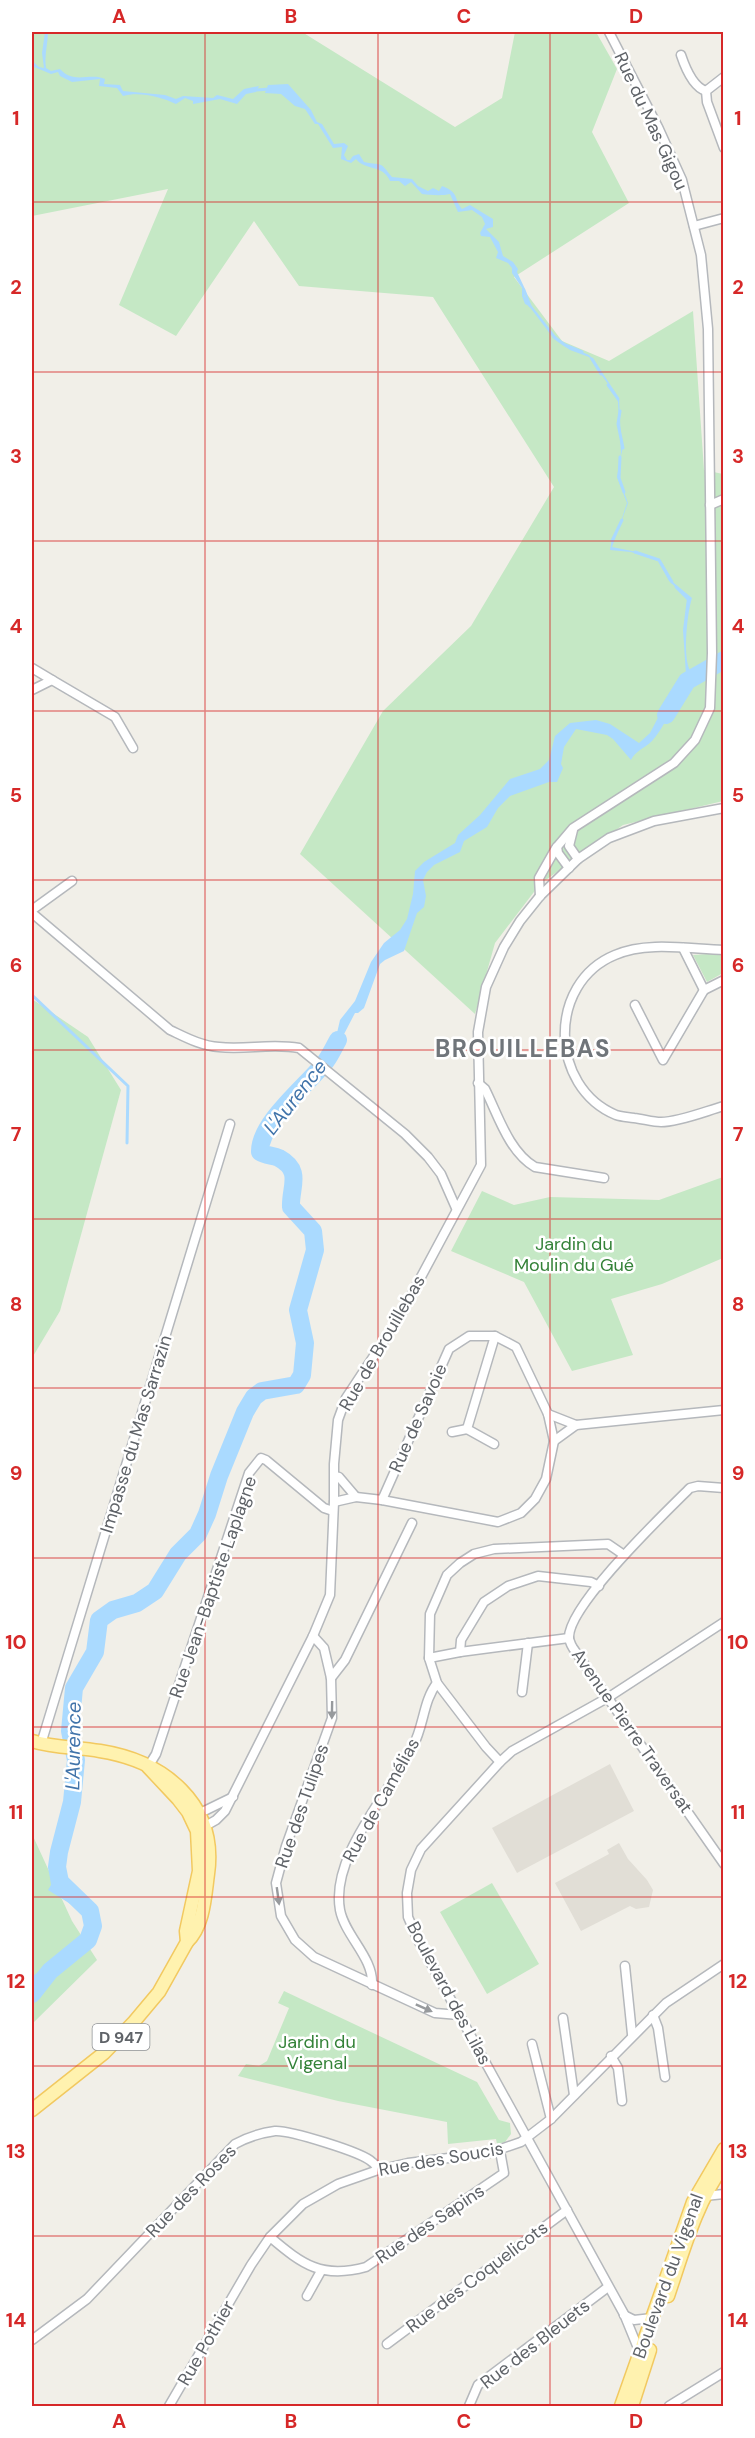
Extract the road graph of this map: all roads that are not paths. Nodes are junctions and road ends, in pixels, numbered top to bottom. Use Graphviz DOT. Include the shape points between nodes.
graph roads {
  1 [pos="609,32"];
  2 [pos="681,55"];
  3 [pos="723,77"];
  4 [pos="706,91"];
  5 [pos="723,148"];
  6 [pos="723,218"];
  7 [pos="694,226"];
  8 [pos="723,500"];
  9 [pos="710,505"];
  10 [pos="32,668"];
  11 [pos="52,680"];
  12 [pos="32,690"];
  13 [pos="133,748"];
  14 [pos="723,808"];
  15 [pos="573,828"];
  16 [pos="557,847"];
  17 [pos="578,859"];
  18 [pos="568,868"];
  19 [pos="72,881"];
  20 [pos="540,896"];
  21 [pos="32,911"];
  22 [pos="682,948"];
  23 [pos="723,950"];
  24 [pos="723,980"];
  25 [pos="704,990"];
  26 [pos="635,1005"];
  27 [pos="478,1083"];
  28 [pos="723,1106"];
  29 [pos="230,1124"];
  30 [pos="604,1178"];
  31 [pos="456,1208"];
  32 [pos="495,1336"];
  33 [pos="723,1410"];
  34 [pos="548,1414"];
  35 [pos="576,1425"];
  36 [pos="467,1429"];
  37 [pos="452,1432"];
  38 [pos="554,1441"];
  39 [pos="494,1444"];
  40 [pos="334,1476"];
  41 [pos="723,1488"];
  42 [pos="356,1497"];
  43 [pos="382,1500"];
  44 [pos="334,1507"];
  45 [pos="412,1523"];
  46 [pos="624,1555"];
  47 [pos="599,1586"];
  48 [pos="723,1622"];
  49 [pos="313,1636"];
  50 [pos="569,1638"];
  51 [pos="528,1643"];
  52 [pos="460,1652"];
  53 [pos="429,1658"];
  54 [pos="331,1678"];
  55 [pos="437,1683"];
  56 [pos="522,1692"];
  57 [pos="609,1697"];
  58 [pos="35,1744"];
  59 [pos="500,1762"];
  60 [pos="148,1767"];
  61 [pos="233,1797"];
  62 [pos="195,1816"];
  63 [pos="201,1829"];
  64 [pos="723,1864"];
  65 [pos="723,1964"];
  66 [pos="625,1966"];
  67 [pos="372,1985"];
  68 [pos="653,2014"];
  69 [pos="459,2015"];
  70 [pos="563,2018"];
  71 [pos="633,2034"];
  72 [pos="532,2044"];
  73 [pos="611,2056"];
  74 [pos="665,2077"];
  75 [pos="574,2095"];
  76 [pos="622,2101"];
  77 [pos="32,2110"];
  78 [pos="550,2119"];
  79 [pos="527,2138"];
  80 [pos="723,2149"];
  81 [pos="500,2151"];
  82 [pos="378,2170"];
  83 [pos="721,2175"];
  84 [pos="723,2194"];
  85 [pos="705,2196"];
  86 [pos="567,2210"];
  87 [pos="270,2237"];
  88 [pos="321,2271"];
  89 [pos="242,2280"];
  90 [pos="608,2287"];
  91 [pos="307,2296"];
  92 [pos="624,2314"];
  93 [pos="652,2318"];
  94 [pos="32,2340"];
  95 [pos="387,2344"];
  96 [pos="640,2353"];
  97 [pos="723,2372"];
  98 [pos="635,2404"];
  99 [pos="169,2406"];
  100 [pos="469,2406"];
  101 [pos="621,2406"];
  102 [pos="669,2406"];
  1 -- 7 [label="street, Rue du Mas Gigou" via="682,180"];
  2 -- 4 [label="street" via="693,80"];
  3 -- 4 [label="street"];
  4 -- 5 [label="street"];
  6 -- 7 [label="street"];
  7 -- 9 [label="street, Rue du Mas Gigou" via="701,255 708,329"];
  8 -- 9 [label="street"];
  9 -- 15 [label="street, Rue du Mas Gigou" via="710,708 695,740 674,763"];
  10 -- 11 [label="street"];
  11 -- 12 [label="street"];
  11 -- 13 [label="street" via="115,717"];
  14 -- 17 [label="street, Rue de Brouillebas" via="654,821 609,838"];
  15 -- 16 [label="street, Rue du Mas Gigou"];
  15 -- 17 [label="street" via="569,846"];
  16 -- 18 [label="street"];
  16 -- 20 [label="street, Rue du Mas Gigou" via="539,878"];
  17 -- 18 [label="street, Rue de Brouillebas"];
  18 -- 20 [label="street, Rue de Brouillebas"];
  19 -- 21 [label="street"];
  20 -- 27 [label="street, Rue de Brouillebas" via="504,947 486,987 478,1032"];
  21 -- 31 [label="street" via="170,1030 218,1047 298,1048 428,1157 441,1174"];
  22 -- 23 [label="street"];
  22 -- 25 [label="street"];
  22 -- 28 [label="street" via="636,947 612,955 590,971 566,1014 568,1066 597,1105 618,1116 662,1122"];
  24 -- 25 [label="street"];
  25 -- 26 [label="street" via="663,1060"];
  27 -- 30 [label="street" via="527,1162 536,1167"];
  27 -- 31 [label="street, Rue de Brouillebas" via="481,1165"];
  29 -- 58 [label="street, Impasse du Mas Sarrazin"];
  31 -- 40 [label="street, Rue de Brouillebas" via="399,1318 346,1398 338,1420"];
  32 -- 34 [label="street" via="516,1347"];
  32 -- 36 [label="street"];
  32 -- 43 [label="street, Rue de Savoie" via="469,1336 449,1349"];
  33 -- 35 [label="street"];
  34 -- 35 [label="street"];
  34 -- 38 [label="street"];
  35 -- 38 [label="street"];
  36 -- 37 [label="street"];
  36 -- 39 [label="street"];
  38 -- 43 [label="street" via="546,1479 535,1499 521,1513 498,1522"];
  40 -- 42 [label="street"];
  40 -- 44 [label="street, Rue de Brouillebas"];
  41 -- 46 [label="street, Avenue Pierre Traversat" via="690,1488"];
  42 -- 43 [label="street"];
  42 -- 44 [label="street"];
  44 -- 49 [label="street, Rue de Brouillebas" via="330,1595"];
  44 -- 60 [label="street, Rue Jean-Baptiste Laplagne" via="324,1508 261,1458 249,1473 156,1754"];
  45 -- 54 [label="street" via="345,1660"];
  46 -- 47 [label="street, Avenue Pierre Traversat"];
  46 -- 53 [label="street" via="608,1544 494,1549 474,1554 447,1575 430,1614"];
  47 -- 50 [label="street, Avenue Pierre Traversat" via="576,1618"];
  47 -- 52 [label="street" via="538,1576 508,1586 484,1602 461,1640"];
  48 -- 57 [label="street, Boulevard des Lilas"];
  49 -- 54 [label="street, Rue des Tulipes" via="324,1648"];
  49 -- 61 [label="street, Rue de Brouillebas"];
  50 -- 51 [label="street"];
  50 -- 57 [label="street, Avenue Pierre Traversat"];
  51 -- 52 [label="street"];
  51 -- 56 [label="street"];
  52 -- 53 [label="street"];
  53 -- 55 [label="street"];
  54 -- 67 [label="street, Rue des Tulipes, one-way" via="332,1718 276,1883 281,1916 295,1940 314,1957"];
  55 -- 59 [label="street"];
  55 -- 67 [label="street, Rue de Camélias" via="430,1693 414,1746 346,1859 339,1881 345,1926 370,1969"];
  57 -- 59 [label="street, Boulevard des Lilas" via="512,1751"];
  57 -- 64 [label="street, Avenue Pierre Traversat"];
  58 -- 60 [label="main road, D 947" via="97,1750"];
  59 -- 69 [label="street, Boulevard des Lilas" via="423,1844 411,1870 407,1893 408,1917 414,1932"];
  60 -- 62 [label="main road, D 947"];
  61 -- 62 [label="street"];
  61 -- 63 [label="street, Rue de Brouillebas" via="216,1820"];
  62 -- 63 [label="main road, D 947"];
  63 -- 77 [label="main road, D 947" via="210,1859 195,1935 187,1942 159,1992 133,2023 104,2053"];
  65 -- 68 [label="street, Rue des Soucis"];
  66 -- 71 [label="street"];
  67 -- 69 [label="street, Rue des Tulipes, one-way" via="435,2013"];
  68 -- 71 [label="street, Rue des Soucis"];
  68 -- 74 [label="street"];
  69 -- 79 [label="street, Boulevard des Lilas"];
  70 -- 75 [label="street"];
  71 -- 73 [label="street, Rue des Soucis"];
  72 -- 78 [label="street"];
  73 -- 75 [label="street, Rue des Soucis"];
  73 -- 76 [label="street" via="618,2068"];
  75 -- 78 [label="street, Rue des Soucis"];
  78 -- 79 [label="street, Rue des Soucis"];
  79 -- 81 [label="street, Rue des Soucis"];
  79 -- 86 [label="street, Boulevard des Lilas"];
  80 -- 93 [label="main road, Boulevard du Vigenal" via="693,2202"];
  81 -- 82 [label="street, Rue des Soucis"];
  81 -- 88 [label="street, Rue des Sapins" via="504,2173 384,2256 346,2273"];
  82 -- 87 [label="street, Rue des Soucis" via="338,2184 303,2204"];
  82 -- 94 [label="street, Rue des Roses" via="372,2161 360,2155 295,2133 277,2131 251,2136 235,2144 87,2300"];
  83 -- 85 [label="main road, Boulevard du Vigenal"];
  84 -- 85 [label="street"];
  85 -- 98 [label="main road, Boulevard du Vigenal" via="688,2236"];
  86 -- 90 [label="street, Boulevard des Lilas"];
  86 -- 95 [label="street, Rue des Coquelicots"];
  87 -- 88 [label="street, Rue des Sapins" via="304,2264"];
  87 -- 89 [label="street, Rue des Soucis"];
  88 -- 91 [label="street"];
  89 -- 99 [label="street, Rue Pothier"];
  90 -- 92 [label="street, Boulevard des Lilas"];
  90 -- 100 [label="street, Rue des Bleuets" via="478,2385"];
  92 -- 93 [label="street" via="634,2320"];
  92 -- 96 [label="street, Boulevard des Lilas"];
  93 -- 96 [label="main road, Boulevard du Vigenal"];
  96 -- 101 [label="main road, Boulevard du Vigenal"];
  97 -- 102 [label="street"];
}
